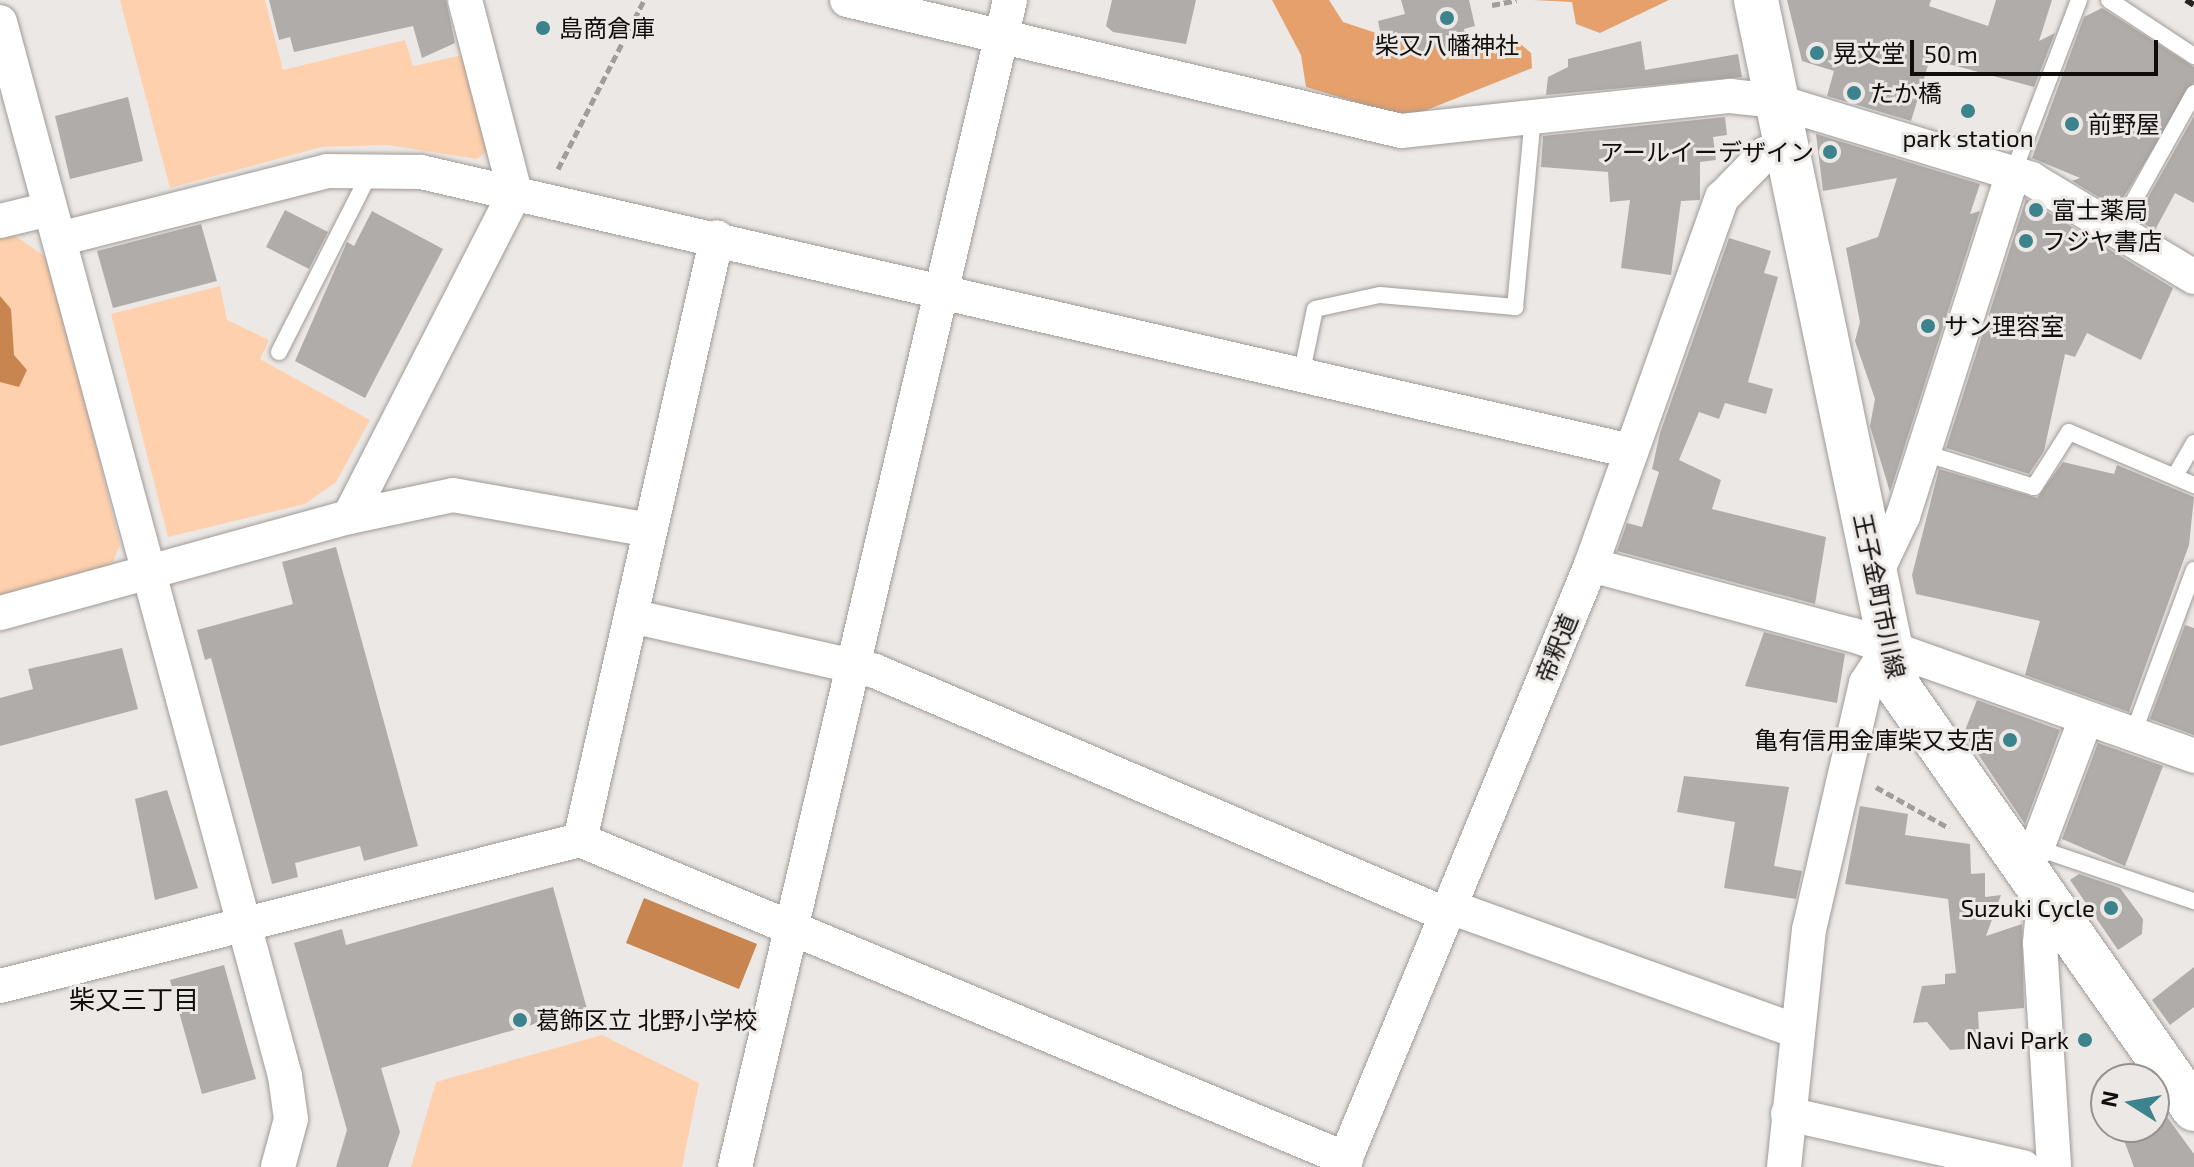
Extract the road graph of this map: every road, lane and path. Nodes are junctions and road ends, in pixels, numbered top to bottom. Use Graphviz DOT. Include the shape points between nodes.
graph roads {
  1 [pos="465,0"];
  2 [pos="644,0"];
  3 [pos="847,0"];
  4 [pos="1010,0"];
  5 [pos="1517,0"];
  6 [pos="1756,0"];
  7 [pos="2079,0"];
  8 [pos="2109,0"];
  9 [pos="1492,5"];
  10 [pos="0,22"];
  11 [pos="1002,36"];
  12 [pos="2194,56"];
  13 [pos="2194,93"];
  14 [pos="1775,101"];
  15 [pos="1533,118"];
  16 [pos="1785,150"];
  17 [pos="373,167"];
  18 [pos="2013,173"];
  19 [pos="530,196"];
  20 [pos="0,221"];
  21 [pos="55,224"];
  22 [pos="2117,231"];
  23 [pos="717,237"];
  24 [pos="2194,277"];
  25 [pos="942,288"];
  26 [pos="279,352"];
  27 [pos="1301,376"];
  28 [pos="2194,443"];
  29 [pos="1630,451"];
  30 [pos="1924,453"];
  31 [pos="2175,476"];
  32 [pos="2194,485"];
  33 [pos="349,517"];
  34 [pos="650,530"];
  35 [pos="1591,565"];
  36 [pos="2194,570"];
  37 [pos="149,575"];
  38 [pos="1874,577"];
  39 [pos="0,613"];
  40 [pos="631,616"];
  41 [pos="1889,648"];
  42 [pos="853,666"];
  43 [pos="2086,718"];
  44 [pos="2133,734"];
  45 [pos="2194,756"];
  46 [pos="1849,778"];
  47 [pos="1954,830"];
  48 [pos="580,840"];
  49 [pos="2028,855"];
  50 [pos="2044,898"];
  51 [pos="2194,901"];
  52 [pos="1448,911"];
  53 [pos="245,923"];
  54 [pos="794,925"];
  55 [pos="0,986"];
  56 [pos="1797,1031"];
  57 [pos="2194,1109"];
  58 [pos="1788,1114"];
  59 [pos="1344,1163"];
  60 [pos="278,1167"];
  61 [pos="735,1167"];
  62 [pos="1784,1167"];
  63 [pos="2023,1167"];
  64 [pos="2054,1167"];
  1 -- 19 [label="street"];
  2 -- 19 [label="path"];
  3 -- 11 [label="street"];
  4 -- 11 [label="street"];
  5 -- 9 [label="path"];
  6 -- 14 [label="main road, 王子金町市川線"];
  7 -- 18 [label="lane"];
  8 -- 12 [label="lane"];
  10 -- 21 [label="street"];
  11 -- 15 [label="street" via="1401,131"];
  11 -- 25 [label="street"];
  13 -- 22 [label="lane"];
  14 -- 15 [label="street" via="1730,96"];
  14 -- 16 [label="main road, 王子金町市川線"];
  14 -- 18 [label="street"];
  15 -- 27 [label="lane" via="1515,307 1380,295 1315,309"];
  16 -- 29 [label="street, 帝釈道" via="1756,161 1722,198"];
  16 -- 38 [label="main road, 王子金町市川線"];
  17 -- 19 [label="street"];
  17 -- 21 [label="street"];
  17 -- 26 [label="lane"];
  18 -- 22 [label="street"];
  18 -- 30 [label="street"];
  19 -- 23 [label="street"];
  19 -- 33 [label="street"];
  20 -- 21 [label="street"];
  21 -- 37 [label="street"];
  22 -- 24 [label="street"];
  23 -- 25 [label="street"];
  23 -- 34 [label="street"];
  25 -- 27 [label="street"];
  25 -- 42 [label="street"];
  27 -- 29 [label="street"];
  28 -- 31 [label="lane"];
  29 -- 35 [label="street, 帝釈道"];
  30 -- 31 [label="lane" via="2034,487 2069,432"];
  30 -- 38 [label="street"];
  31 -- 32 [label="lane"];
  33 -- 34 [label="street" via="453,495"];
  33 -- 37 [label="street"];
  34 -- 40 [label="street"];
  35 -- 41 [label="street"];
  35 -- 52 [label="street, 帝釈道"];
  36 -- 44 [label="lane"];
  37 -- 39 [label="street"];
  37 -- 53 [label="street"];
  38 -- 41 [label="main road, 王子金町市川線"];
  40 -- 42 [label="street"];
  40 -- 48 [label="street"];
  41 -- 43 [label="street"];
  41 -- 46 [label="street" via="1866,683"];
  41 -- 49 [label="main road, 王子金町市川線" via="1917,720"];
  42 -- 52 [label="street"];
  42 -- 54 [label="street"];
  43 -- 44 [label="street"];
  43 -- 49 [label="street"];
  44 -- 45 [label="street"];
  46 -- 47 [label="path" via="1898,795 1925,820"];
  46 -- 56 [label="street" via="1809,930"];
  48 -- 53 [label="street"];
  48 -- 54 [label="street"];
  49 -- 50 [label="main road, 王子金町市川線"];
  49 -- 51 [label="lane"];
  50 -- 57 [label="main road, 王子金町市川線"];
  50 -- 64 [label="street" via="2040,943"];
  52 -- 56 [label="street"];
  52 -- 59 [label="street, 帝釈道"];
  53 -- 55 [label="street"];
  53 -- 60 [label="street" via="291,1103"];
  54 -- 59 [label="street"];
  54 -- 61 [label="street"];
  56 -- 58 [label="street"];
  58 -- 62 [label="street"];
  58 -- 63 [label="street"];
}
